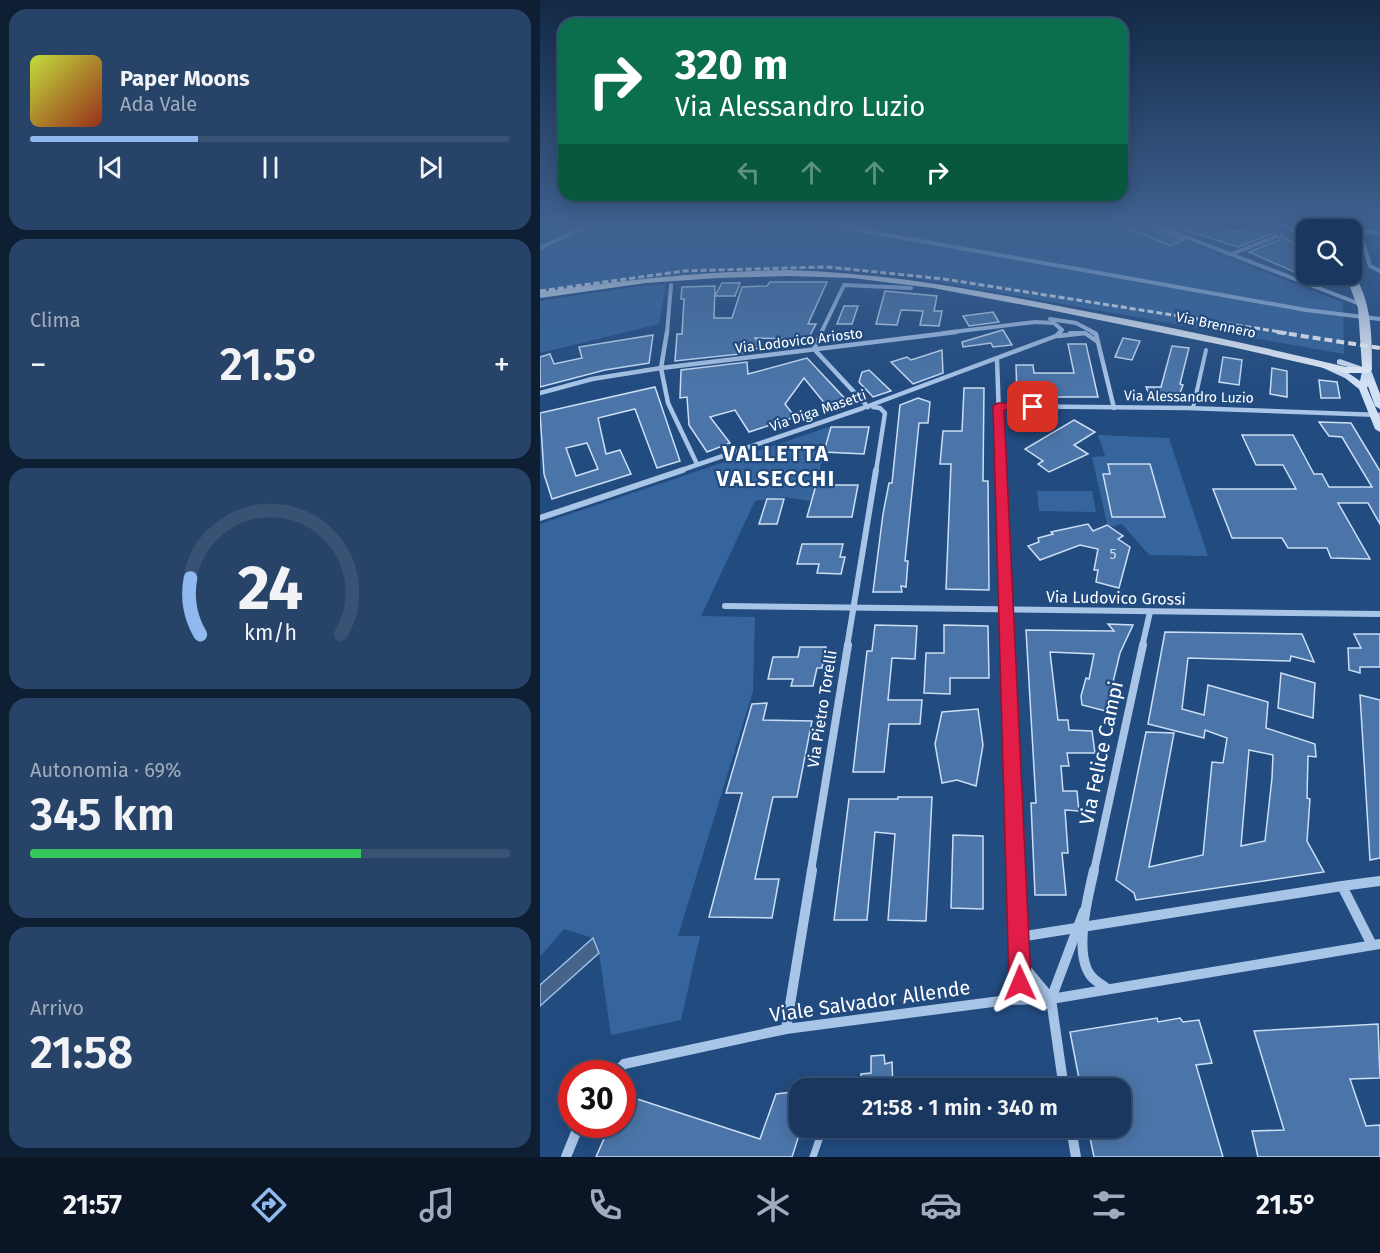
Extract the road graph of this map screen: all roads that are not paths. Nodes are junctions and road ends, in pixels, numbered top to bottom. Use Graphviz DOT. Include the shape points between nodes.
graph roads {
  1 [pos="679,278"];
  2 [pos="881,278"];
  3 [pos="1127,278"];
  4 [pos="1293,278"];
  5 [pos="671,285"];
  6 [pos="1355,285"];
  7 [pos="911,288"];
  8 [pos="540,296"];
  9 [pos="1360,304"];
  10 [pos="1364,318"];
  11 [pos="1380,320"];
  12 [pos="1035,322"];
  13 [pos="1056,336"];
  14 [pos="1099,345"];
  15 [pos="814,349"];
  16 [pos="1206,350"];
  17 [pos="1367,353"];
  18 [pos="1281,354"];
  19 [pos="997,360"];
  20 [pos="1340,362"];
  21 [pos="661,368"];
  22 [pos="1367,370"];
  23 [pos="1363,388"];
  24 [pos="540,393"];
  25 [pos="998,406"];
  26 [pos="1380,406"];
  27 [pos="868,407"];
  28 [pos="1114,408"];
  29 [pos="1193,408"];
  30 [pos="1376,415"];
  31 [pos="1380,429"];
  32 [pos="697,464"];
  33 [pos="540,518"];
  34 [pos="725,606"];
  35 [pos="852,607"];
  36 [pos="1005,609"];
  37 [pos="1150,612"];
  38 [pos="1380,614"];
  39 [pos="1380,881"];
  40 [pos="1342,886"];
  41 [pos="1081,928"];
  42 [pos="1019,937"];
  43 [pos="1376,944"];
  44 [pos="1020,962"];
  45 [pos="1106,988"];
  46 [pos="1051,999"];
  47 [pos="1008,1000"];
  48 [pos="786,1029"];
  49 [pos="636,1061"];
  50 [pos="1062,1078"];
  51 [pos="574,1138"];
  52 [pos="820,1138"];
  53 [pos="1073,1138"];
  54 [pos="566,1157"];
  55 [pos="813,1157"];
  56 [pos="1076,1157"];
  1 -- 8 [label="main road, Via Brennero"];
  2 -- 18 [label="main road, Via Brennero"];
  3 -- 10 [label="street"];
  4 -- 9 [label="street"];
  5 -- 21 [label="street"];
  6 -- 9 [label="main road"];
  7 -- 15 [label="street" via="844,285"];
  9 -- 10 [label="main road"];
  10 -- 11 [label="street"];
  10 -- 17 [label="main road"];
  12 -- 13 [label="street, Via Lodovico Ariosto" via="1061,327 1062,332"];
  12 -- 14 [label="street" via="1056,319 1076,323 1096,334"];
  12 -- 15 [label="street, Via Lodovico Ariosto"];
  13 -- 14 [label="street, Via Diga Masetti" via="1083,333 1094,337"];
  13 -- 19 [label="street, Via Diga Masetti"];
  14 -- 28 [label="street"];
  15 -- 21 [label="street, Via Lodovico Ariosto"];
  15 -- 27 [label="street"];
  16 -- 29 [label="lane"];
  17 -- 20 [label="main road, Via Brennero"];
  17 -- 22 [label="main road"];
  18 -- 20 [label="main road, Via Brennero"];
  18 -- 22 [label="main road, Via Brennero" via="1346,370"];
  18 -- 23 [label="main road, Via Brennero" via="1342,373"];
  19 -- 25 [label="street"];
  19 -- 27 [label="street, Via Diga Masetti"];
  20 -- 22 [label="main road, Via Brennero"];
  21 -- 24 [label="street, Via Lodovico Ariosto" via="592,379"];
  21 -- 32 [label="street" via="668,403"];
  22 -- 23 [label="main road"];
  22 -- 26 [label="main road"];
  23 -- 30 [label="main road"];
  25 -- 28 [label="street, Via Alessandro Luzio"];
  25 -- 36 [label="street"];
  27 -- 32 [label="street, Via Diga Masetti"];
  27 -- 35 [label="street, Via Pietro Torelli" via="885,412"];
  28 -- 29 [label="street, Via Alessandro Luzio"];
  29 -- 30 [label="street, Via Alessandro Luzio"];
  30 -- 31 [label="main road"];
  32 -- 33 [label="street, Via Diga Masetti"];
  34 -- 35 [label="street, Via Ludovico Grossi"];
  35 -- 36 [label="street, Via Ludovico Grossi"];
  35 -- 48 [label="street, Via Pietro Torelli"];
  36 -- 37 [label="street, Via Ludovico Grossi"];
  36 -- 42 [label="street"];
  37 -- 38 [label="street, Via Ludovico Grossi"];
  37 -- 41 [label="street, Via Felice Campi"];
  39 -- 40 [label="street"];
  40 -- 41 [label="street"];
  40 -- 43 [label="street, Viale Salvador Allende"];
  41 -- 42 [label="street"];
  41 -- 45 [label="street, Via Felice Campi" via="1082,957 1091,976"];
  41 -- 46 [label="street, Via Felice Campi"];
  42 -- 44 [label="street"];
  43 -- 45 [label="street, Viale Salvador Allende"];
  44 -- 46 [label="street"];
  44 -- 47 [label="street" via="1020,983"];
  45 -- 46 [label="street, Viale Salvador Allende"];
  46 -- 47 [label="street, Viale Salvador Allende"];
  46 -- 50 [label="street"];
  47 -- 48 [label="street, Viale Salvador Allende"];
  48 -- 49 [label="street, Viale Salvador Allende"];
  51 -- 54 [label="street"];
  52 -- 55 [label="lane"];
  53 -- 56 [label="street"];
}
